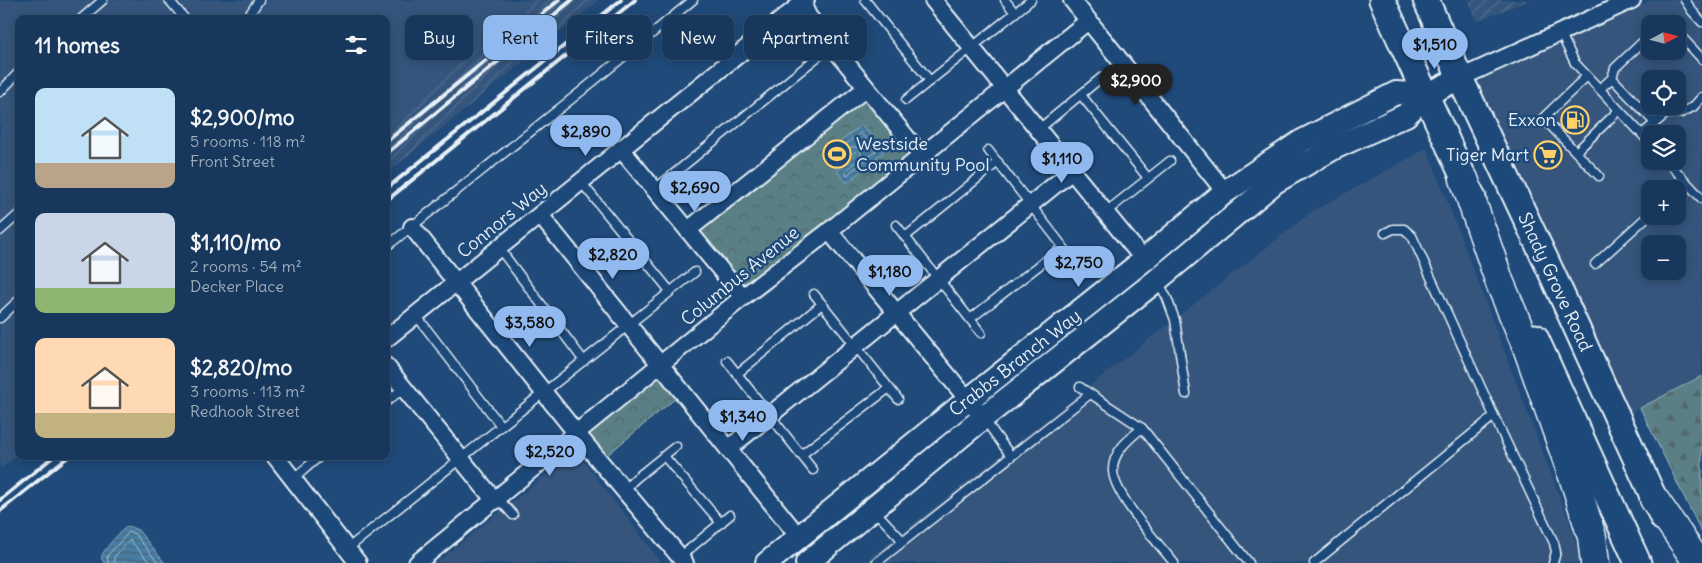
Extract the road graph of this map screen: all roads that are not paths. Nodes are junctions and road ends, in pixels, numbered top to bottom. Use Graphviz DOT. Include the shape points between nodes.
graph roads {
  1 [pos="103,0"];
  2 [pos="169,0"];
  3 [pos="259,0"];
  4 [pos="693,0"];
  5 [pos="865,0"];
  6 [pos="933,0"];
  7 [pos="1005,0"];
  8 [pos="1031,0"];
  9 [pos="1072,0"];
  10 [pos="1382,0"];
  11 [pos="1426,0"];
  12 [pos="1632,0"];
  13 [pos="1684,0"];
  14 [pos="803,1"];
  15 [pos="1015,13"];
  16 [pos="86,15"];
  17 [pos="181,15"];
  18 [pos="248,15"];
  19 [pos="808,15"];
  20 [pos="1088,21"];
  21 [pos="1702,22"];
  22 [pos="1560,32"];
  23 [pos="1686,42"];
  24 [pos="1641,43"];
  25 [pos="972,48"];
  26 [pos="1702,59"];
  27 [pos="814,60"];
  28 [pos="843,60"];
  29 [pos="15,76"];
  30 [pos="1588,76"];
  31 [pos="1102,77"];
  32 [pos="1460,78"];
  33 [pos="1612,78"];
  34 [pos="930,81"];
  35 [pos="866,88"];
  36 [pos="1006,88"];
  37 [pos="1600,89"];
  38 [pos="0,92"];
  39 [pos="1081,94"];
  40 [pos="1426,95"];
  41 [pos="1702,96"];
  42 [pos="906,100"];
  43 [pos="1619,110"];
  44 [pos="1655,123"];
  45 [pos="1653,125"];
  46 [pos="1039,129"];
  47 [pos="1641,133"];
  48 [pos="621,149"];
  49 [pos="988,150"];
  50 [pos="1576,152"];
  51 [pos="921,156"];
  52 [pos="1170,161"];
  53 [pos="998,162"];
  54 [pos="1675,170"];
  55 [pos="1072,171"];
  56 [pos="1599,176"];
  57 [pos="1148,178"];
  58 [pos="1464,179"];
  59 [pos="1684,180"];
  60 [pos="581,182"];
  61 [pos="1686,182"];
  62 [pos="655,188"];
  63 [pos="1226,192"];
  64 [pos="1702,200"];
  65 [pos="1031,204"];
  66 [pos="1106,212"];
  67 [pos="540,215"];
  68 [pos="15,218"];
  69 [pos="1641,222"];
  70 [pos="896,226"];
  71 [pos="412,227"];
  72 [pos="688,230"];
  73 [pos="0,231"];
  74 [pos="829,231"];
  75 [pos="1385,233"];
  76 [pos="905,238"];
  77 [pos="390,244"];
  78 [pos="1063,247"];
  79 [pos="499,248"];
  80 [pos="1072,257"];
  81 [pos="1144,260"];
  82 [pos="1595,264"];
  83 [pos="695,272"];
  84 [pos="938,279"];
  85 [pos="1157,280"];
  86 [pos="457,282"];
  87 [pos="670,291"];
  88 [pos="814,294"];
  89 [pos="743,297"];
  90 [pos="15,304"];
  91 [pos="822,304"];
  92 [pos="896,312"];
  93 [pos="416,316"];
  94 [pos="0,318"];
  95 [pos="970,319"];
  96 [pos="629,325"];
  97 [pos="981,333"];
  98 [pos="390,336"];
  99 [pos="855,346"];
  100 [pos="584,361"];
  101 [pos="727,361"];
  102 [pos="661,366"];
  103 [pos="390,371"];
  104 [pos="737,374"];
  105 [pos="1080,387"];
  106 [pos="404,388"];
  107 [pos="889,388"];
  108 [pos="544,392"];
  109 [pos="1090,394"];
  110 [pos="1186,394"];
  111 [pos="390,399"];
  112 [pos="898,399"];
  113 [pos="968,400"];
  114 [pos="770,415"];
  115 [pos="1494,416"];
  116 [pos="983,418"];
  117 [pos="501,426"];
  118 [pos="1142,428"];
  119 [pos="577,434"];
  120 [pos="676,446"];
  121 [pos="728,449"];
  122 [pos="801,455"];
  123 [pos="664,456"];
  124 [pos="1011,456"];
  125 [pos="460,458"];
  126 [pos="278,460"];
  127 [pos="315,460"];
  128 [pos="813,470"];
  129 [pos="292,479"];
  130 [pos="624,490"];
  131 [pos="1654,499"];
  132 [pos="496,500"];
  133 [pos="873,510"];
  134 [pos="513,515"];
  135 [pos="730,515"];
  136 [pos="720,523"];
  137 [pos="799,537"];
  138 [pos="903,541"];
  139 [pos="347,548"];
  140 [pos="682,560"];
  141 [pos="358,563"];
  142 [pos="417,563"];
  143 [pos="767,563"];
  144 [pos="807,563"];
  145 [pos="876,563"];
  146 [pos="1174,563"];
  147 [pos="1249,563"];
  148 [pos="1314,563"];
  149 [pos="1553,563"];
  150 [pos="1595,563"];
  151 [pos="1638,563"];
  152 [pos="1685,563"];
  153 [pos="1698,563"];
  1 -- 16 [label="lane"];
  2 -- 17 [label="lane"];
  3 -- 18 [label="lane"];
  4 -- 71 [label="lane"];
  5 -- 34 [label="lane"];
  6 -- 25 [label="street"];
  7 -- 15 [label="lane"];
  8 -- 15 [label="lane"];
  9 -- 20 [label="street"];
  10 -- 40 [label="main road"];
  11 -- 32 [label="main road, Shady Grove Road"];
  12 -- 22 [label="street, Crabbs Branch Way"];
  13 -- 21 [label="lane"];
  14 -- 19 [label="street"];
  14 -- 48 [label="street, Connors Way"];
  15 -- 25 [label="lane"];
  20 -- 36 [label="street, Columbus Avenue"];
  20 -- 63 [label="street"];
  22 -- 30 [label="lane" via="1575,63"];
  22 -- 32 [label="street, Crabbs Branch Way"];
  23 -- 26 [label="lane"];
  24 -- 33 [label="lane" via="1615,68"];
  25 -- 34 [label="lane"];
  25 -- 36 [label="street"];
  27 -- 62 [label="lane"];
  28 -- 35 [label="street"];
  29 -- 38 [label="lane"];
  30 -- 37 [label="lane"];
  30 -- 50 [label="lane" via="1543,118"];
  31 -- 39 [label="lane"];
  32 -- 40 [label="main road, Crabbs Branch Way"];
  32 -- 131 [label="main road, Shady Grove Road"];
  33 -- 37 [label="lane"];
  33 -- 44 [label="lane"];
  34 -- 42 [label="lane"];
  35 -- 51 [label="street"];
  35 -- 72 [label="street"];
  36 -- 46 [label="street"];
  36 -- 51 [label="street, Columbus Avenue"];
  37 -- 43 [label="lane"];
  39 -- 46 [label="lane"];
  39 -- 57 [label="lane"];
  40 -- 58 [label="main road"];
  40 -- 63 [label="main road, Crabbs Branch Way" via="1396,93 1302,141"];
  40 -- 85 [label="main road, Crabbs Branch Way" via="1406,115 1334,148 1275,182"];
  41 -- 44 [label="lane" via="1693,107 1667,113"];
  43 -- 47 [label="lane"];
  43 -- 50 [label="lane"];
  44 -- 45 [label="lane"];
  46 -- 55 [label="street"];
  48 -- 60 [label="street, Connors Way"];
  48 -- 62 [label="street"];
  49 -- 53 [label="lane"];
  50 -- 56 [label="lane"];
  51 -- 74 [label="street, Columbus Avenue"];
  52 -- 57 [label="lane"];
  53 -- 65 [label="lane"];
  53 -- 76 [label="lane"];
  54 -- 59 [label="lane"];
  55 -- 65 [label="street"];
  55 -- 66 [label="street"];
  57 -- 66 [label="lane"];
  58 -- 150 [label="highway" via="1575,482 1592,537"];
  58 -- 151 [label="main road"];
  60 -- 67 [label="street, Connors Way"];
  60 -- 87 [label="lane"];
  61 -- 64 [label="lane"];
  62 -- 72 [label="street"];
  63 -- 81 [label="main road, Crabbs Branch Way"];
  65 -- 78 [label="lane"];
  65 -- 84 [label="street"];
  66 -- 81 [label="street"];
  67 -- 79 [label="street, Connors Way"];
  67 -- 96 [label="street"];
  68 -- 73 [label="lane"];
  69 -- 82 [label="lane"];
  70 -- 76 [label="lane"];
  71 -- 77 [label="lane"];
  71 -- 86 [label="street"];
  72 -- 89 [label="street"];
  74 -- 89 [label="street, Columbus Avenue"];
  74 -- 92 [label="street"];
  75 -- 115 [label="lane" via="1393,228 1404,229 1412,236"];
  76 -- 84 [label="lane"];
  78 -- 80 [label="lane"];
  78 -- 95 [label="lane"];
  79 -- 86 [label="street, Connors Way"];
  79 -- 100 [label="lane"];
  81 -- 113 [label="main road, Crabbs Branch Way"];
  83 -- 87 [label="lane"];
  84 -- 92 [label="street"];
  84 -- 95 [label="lane"];
  85 -- 110 [label="lane" via="1175,320"];
  85 -- 116 [label="main road, Crabbs Branch Way"];
  86 -- 93 [label="street, Connors Way"];
  86 -- 108 [label="street"];
  87 -- 96 [label="lane"];
  88 -- 91 [label="lane"];
  89 -- 102 [label="street, Columbus Avenue"];
  90 -- 94 [label="lane"];
  91 -- 99 [label="lane"];
  91 -- 104 [label="lane"];
  92 -- 99 [label="street"];
  92 -- 113 [label="street"];
  93 -- 98 [label="street, Connors Way"];
  93 -- 117 [label="lane"];
  95 -- 97 [label="lane"];
  96 -- 100 [label="lane"];
  96 -- 102 [label="street"];
  99 -- 107 [label="lane"];
  99 -- 114 [label="street"];
  100 -- 108 [label="lane"];
  101 -- 104 [label="lane"];
  102 -- 119 [label="street, Columbus Avenue"];
  102 -- 121 [label="street"];
  103 -- 106 [label="street"];
  104 -- 114 [label="lane"];
  105 -- 109 [label="lane"];
  106 -- 111 [label="lane"];
  106 -- 125 [label="street"];
  107 -- 112 [label="lane"];
  107 -- 122 [label="lane"];
  108 -- 117 [label="lane"];
  108 -- 119 [label="street"];
  109 -- 118 [label="lane"];
  109 -- 124 [label="lane"];
  113 -- 116 [label="street"];
  113 -- 137 [label="main road, Crabbs Branch Way"];
  114 -- 121 [label="street"];
  114 -- 122 [label="lane"];
  115 -- 148 [label="lane"];
  115 -- 149 [label="lane" via="1554,543"];
  116 -- 124 [label="lane"];
  116 -- 133 [label="main road, Crabbs Branch Way"];
  117 -- 125 [label="lane"];
  118 -- 146 [label="lane" via="1122,446 1113,470 1124,499"];
  118 -- 147 [label="lane"];
  119 -- 130 [label="street"];
  119 -- 132 [label="street, Columbus Avenue"];
  120 -- 123 [label="lane"];
  121 -- 137 [label="street"];
  122 -- 128 [label="lane"];
  123 -- 130 [label="lane"];
  123 -- 136 [label="lane"];
  124 -- 138 [label="lane"];
  125 -- 132 [label="street"];
  125 -- 139 [label="lane"];
  126 -- 129 [label="street"];
  127 -- 129 [label="lane"];
  129 -- 139 [label="street"];
  130 -- 140 [label="street"];
  131 -- 152 [label="main road, Shady Grove Road"];
  131 -- 153 [label="highway"];
  132 -- 134 [label="lane"];
  132 -- 142 [label="street, Columbus Avenue"];
  133 -- 138 [label="lane"];
  133 -- 144 [label="main road, Crabbs Branch Way"];
  135 -- 136 [label="lane"];
  136 -- 140 [label="lane"];
  137 -- 143 [label="main road, Crabbs Branch Way"];
  138 -- 145 [label="lane"];
  139 -- 141 [label="street"];
}
